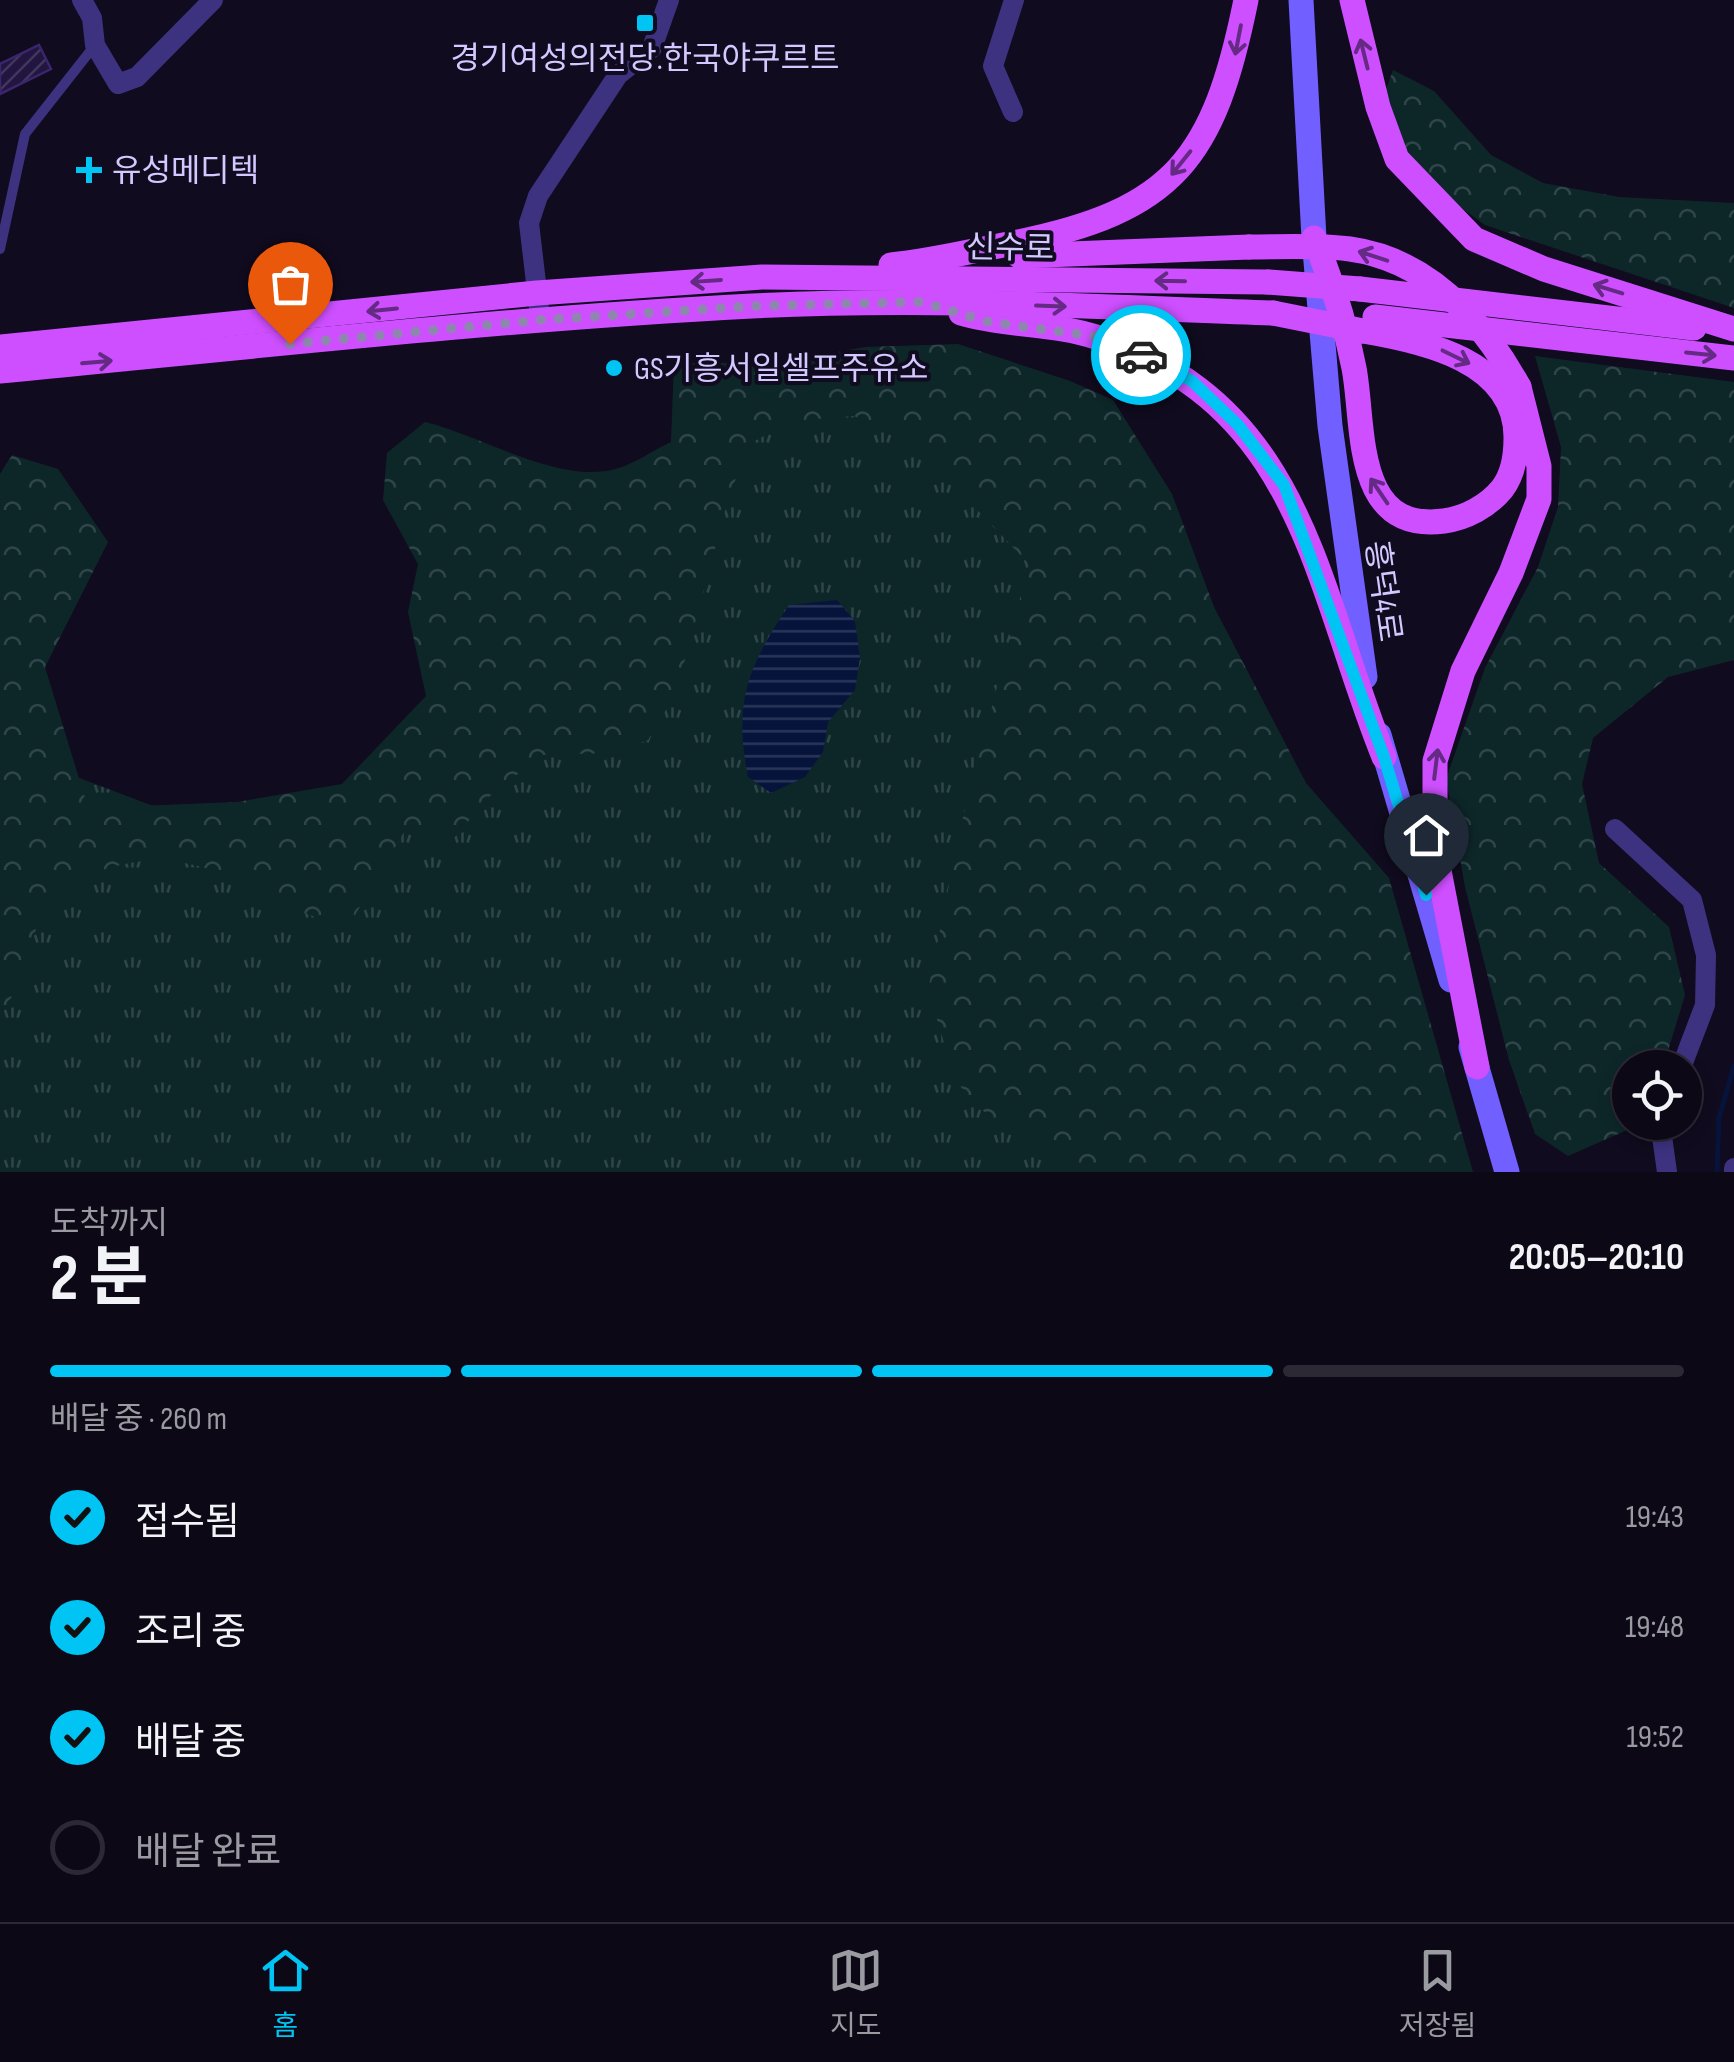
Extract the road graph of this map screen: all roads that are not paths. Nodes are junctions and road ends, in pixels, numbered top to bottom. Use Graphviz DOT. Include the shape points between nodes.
graph roads {
  1 [pos="82,0"];
  2 [pos="212,0"];
  3 [pos="669,0"];
  4 [pos="1014,0"];
  5 [pos="1246,0"];
  6 [pos="1301,0"];
  7 [pos="1352,0"];
  8 [pos="95,45"];
  9 [pos="1014,112"];
  10 [pos="1314,238"];
  11 [pos="0,249"];
  12 [pos="918,262"];
  13 [pos="762,277"];
  14 [pos="538,293"];
  15 [pos="922,302"];
  16 [pos="1361,312"];
  17 [pos="541,320"];
  18 [pos="1734,331"];
  19 [pos="288,332"];
  20 [pos="0,348"];
  21 [pos="1734,358"];
  22 [pos="0,372"];
  23 [pos="1384,757"];
  24 [pos="1615,829"];
  25 [pos="1688,1050"];
  26 [pos="1477,1067"];
  27 [pos="1663,1140"];
  28 [pos="1507,1172"];
  29 [pos="1667,1172"];
  1 -- 8 [label="street"];
  2 -- 8 [label="street" via="136,77 118,84"];
  3 -- 14 [label="street" via="652,48 618,75 538,196 529,223"];
  4 -- 9 [label="street" via="993,66"];
  5 -- 12 [label="main road, one-way" via="1230,79 1214,115 1157,190 1095,224"];
  6 -- 10 [label="street, 흥덕4로"];
  18 -- 7 [label="main road, one-way" via="1474,239 1397,159"];
  8 -- 11 [label="lane" via="25,134"];
  16 -- 10 [label="main road, one-way" via="1452,353 1504,392 1516,429 1515,459 1504,487 1464,517 1418,522 1394,511 1372,485 1355,371"];
  10 -- 23 [label="street, 흥덕4로" via="1341,520 1358,646"];
  12 -- 13 [label="main road"];
  26 -- 12 [label="main road, one-way, bridge" via="1435,850 1435,761 1463,671 1538,498 1536,450 1519,387 1500,353 1434,283 1351,249 1249,246"];
  13 -- 14 [label="main road, 신수로, one-way"];
  16 -- 13 [label="main road, 신수로, one-way, bridge" via="1268,282"];
  14 -- 17 [label="street"];
  14 -- 19 [label="main road, 신수로, one-way"];
  15 -- 16 [label="main road, 신수로, one-way, bridge"];
  15 -- 17 [label="main road, 신수로"];
  15 -- 23 [label="main road" via="988,322 1093,336 1192,381 1238,425 1284,485"];
  16 -- 18 [label="main road, 신수로"];
  16 -- 21 [label="main road, 신수로, one-way"];
  17 -- 19 [label="main road, 신수로"];
  19 -- 20 [label="main road"];
  22 -- 19 [label="main road, one-way"];
  23 -- 26 [label="street, 흥덕4로"];
  24 -- 25 [label="street" via="1692,900 1706,955 1706,1005"];
  26 -- 28 [label="street, 흥덕4로"];
  27 -- 29 [label="street"];
}
